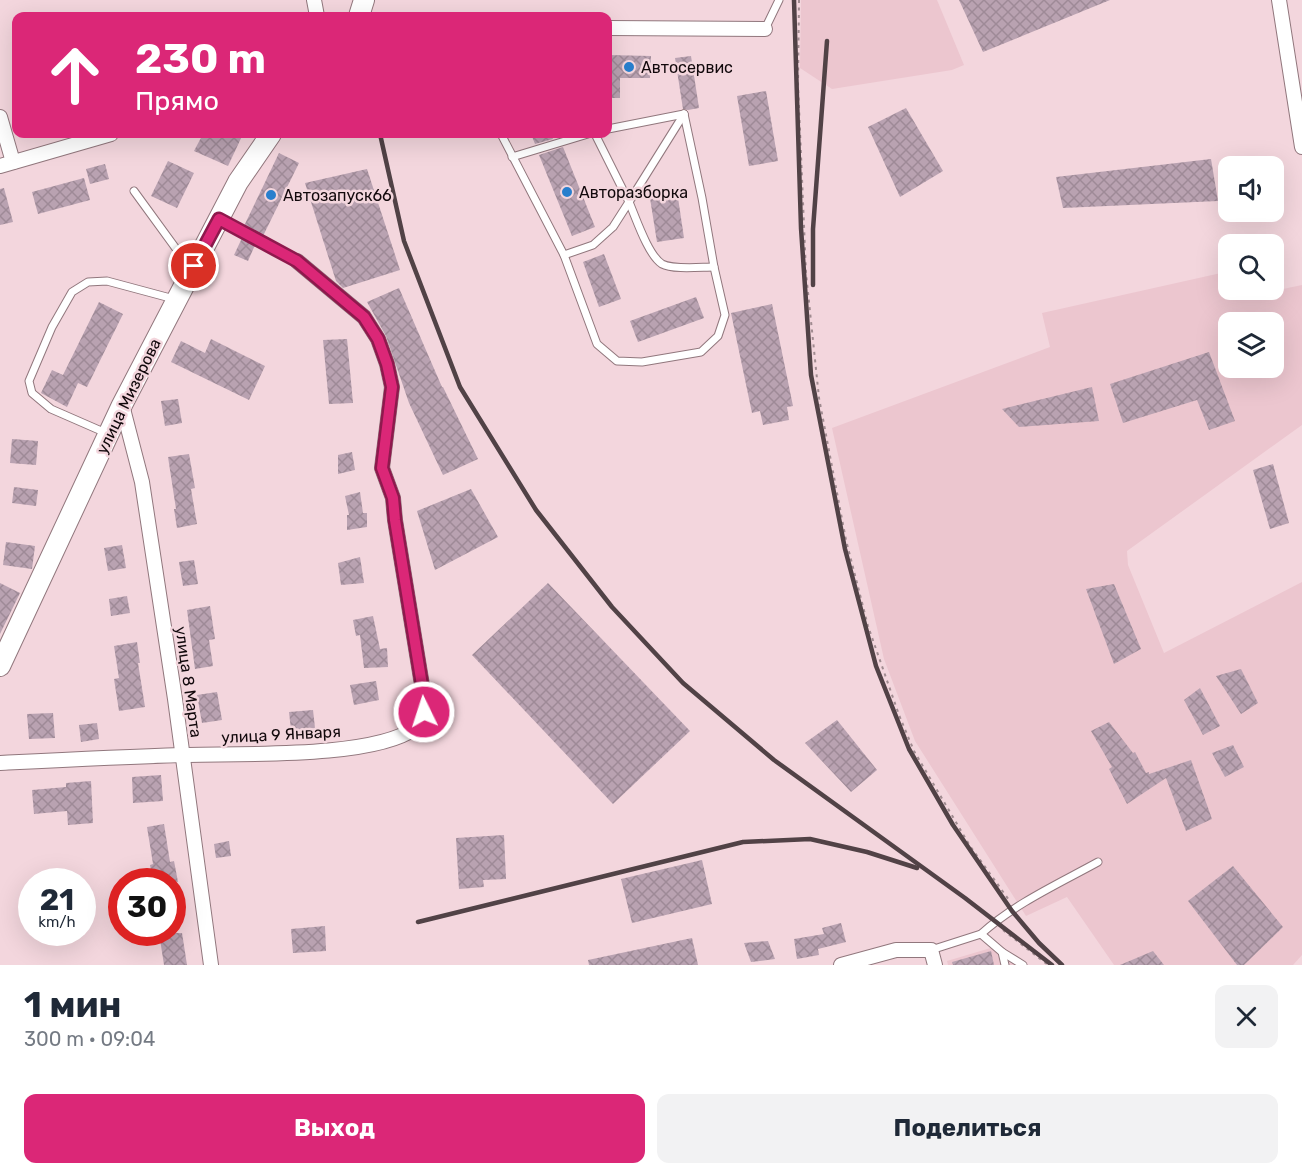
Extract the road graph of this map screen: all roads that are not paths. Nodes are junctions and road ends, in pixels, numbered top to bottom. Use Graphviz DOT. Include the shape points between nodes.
graph roads {
  1 [pos="779,0"];
  2 [pos="1279,0"];
  3 [pos="612,28"];
  4 [pos="765,29"];
  5 [pos="684,114"];
  6 [pos="0,117"];
  7 [pos="612,128"];
  8 [pos="97,138"];
  9 [pos="268,138"];
  10 [pos="503,138"];
  11 [pos="575,138"];
  12 [pos="597,138"];
  13 [pos="1302,147"];
  14 [pos="512,157"];
  15 [pos="6,164"];
  16 [pos="134,192"];
  17 [pos="629,202"];
  18 [pos="219,219"];
  19 [pos="564,255"];
  20 [pos="297,261"];
  21 [pos="194,266"];
  22 [pos="714,267"];
  23 [pos="176,300"];
  24 [pos="122,405"];
  25 [pos="108,435"];
  26 [pos="3,654"];
  27 [pos="183,754"];
  28 [pos="0,764"];
  29 [pos="1098,862"];
  30 [pos="981,934"];
  31 [pos="931,950"];
  32 [pos="1002,952"];
  33 [pos="211,965"];
  34 [pos="841,965"];
  35 [pos="934,965"];
  36 [pos="1005,965"];
  37 [pos="1023,965"];
  1 -- 4 [label="lane"];
  2 -- 13 [label="street"];
  3 -- 4 [label="street"];
  5 -- 7 [label="lane"];
  5 -- 17 [label="lane"];
  5 -- 22 [label="lane"];
  6 -- 15 [label="street"];
  8 -- 15 [label="street"];
  9 -- 18 [label="street, улица Мизерова"];
  10 -- 14 [label="lane"];
  11 -- 14 [label="lane"];
  12 -- 17 [label="lane"];
  14 -- 19 [label="lane"];
  16 -- 21 [label="lane" via="185,261"];
  17 -- 19 [label="lane" via="613,227 593,245"];
  17 -- 22 [label="lane" via="651,250 663,264"];
  18 -- 20 [label="lane"];
  18 -- 21 [label="street, улица Мизерова"];
  19 -- 22 [label="lane" via="597,344 617,361 642,362 701,352 718,336 725,315"];
  20 -- 27 [label="street, улица 9 Января" via="364,317 387,364 392,387 382,468 393,498 424,712 417,727 394,738 356,747 282,753"];
  21 -- 23 [label="street, улица Мизерова"];
  23 -- 24 [label="street, улица Мизерова"];
  23 -- 25 [label="lane" via="107,281 88,282 72,292 52,327 29,381 32,393 51,409"];
  24 -- 25 [label="street, улица Мизерова"];
  24 -- 27 [label="street, улица 8 Марта" via="142,482"];
  25 -- 26 [label="street, улица Мизерова"];
  27 -- 28 [label="street, улица 9 Января"];
  27 -- 33 [label="street, улица 8 Марта"];
  29 -- 30 [label="lane" via="1015,909"];
  30 -- 31 [label="lane"];
  30 -- 32 [label="lane"];
  31 -- 34 [label="street" via="896,950"];
  31 -- 35 [label="street"];
  32 -- 36 [label="lane"];
  32 -- 37 [label="lane"];
}
